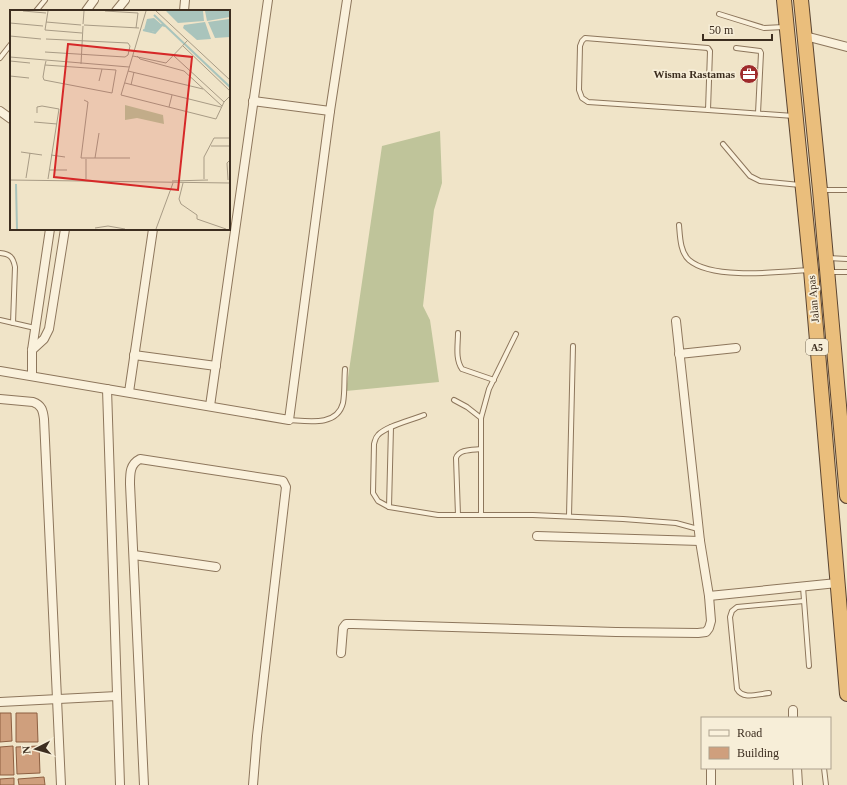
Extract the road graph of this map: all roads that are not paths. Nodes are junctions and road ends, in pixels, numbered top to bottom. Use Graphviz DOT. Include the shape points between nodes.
graph roads {
  1 [pos="45,0"];
  2 [pos="94,0"];
  3 [pos="125,0"];
  4 [pos="186,0"];
  5 [pos="268,0"];
  6 [pos="347,0"];
  7 [pos="784,0"];
  8 [pos="801,0"];
  9 [pos="37,10"];
  10 [pos="87,10"];
  11 [pos="117,10"];
  12 [pos="184,10"];
  13 [pos="719,14"];
  14 [pos="787,27"];
  15 [pos="805,36"];
  16 [pos="10,45"];
  17 [pos="847,47"];
  18 [pos="736,48"];
  19 [pos="0,58"];
  20 [pos="811,92"];
  21 [pos="254,101"];
  22 [pos="708,110"];
  23 [pos="0,111"];
  24 [pos="330,111"];
  25 [pos="758,113"];
  26 [pos="10,115"];
  27 [pos="796,117"];
  28 [pos="723,144"];
  29 [pos="802,185"];
  30 [pos="820,190"];
  31 [pos="847,190"];
  32 [pos="679,225"];
  33 [pos="50,230"];
  34 [pos="64,230"];
  35 [pos="153,230"];
  36 [pos="0,253"];
  37 [pos="847,259"];
  38 [pos="826,265"];
  39 [pos="805,270"];
  40 [pos="847,272"];
  41 [pos="0,320"];
  42 [pos="676,321"];
  43 [pos="13,323"];
  44 [pos="35,328"];
  45 [pos="458,333"];
  46 [pos="516,334"];
  47 [pos="573,346"];
  48 [pos="736,348"];
  49 [pos="32,350"];
  50 [pos="679,354"];
  51 [pos="134,355"];
  52 [pos="216,366"];
  53 [pos="344,369"];
  54 [pos="0,371"];
  55 [pos="32,376"];
  56 [pos="494,380"];
  57 [pos="107,389"];
  58 [pos="837,391"];
  59 [pos="129,392"];
  60 [pos="0,399"];
  61 [pos="454,400"];
  62 [pos="210,406"];
  63 [pos="424,415"];
  64 [pos="480,418"];
  65 [pos="289,420"];
  66 [pos="391,427"];
  67 [pos="824,434"];
  68 [pos="481,449"];
  69 [pos="847,496"];
  70 [pos="389,507"];
  71 [pos="458,514"];
  72 [pos="481,514"];
  73 [pos="569,516"];
  74 [pos="699,529"];
  75 [pos="537,536"];
  76 [pos="700,541"];
  77 [pos="134,556"];
  78 [pos="216,567"];
  79 [pos="837,583"];
  80 [pos="803,587"];
  81 [pos="709,596"];
  82 [pos="804,601"];
  83 [pos="341,653"];
  84 [pos="809,666"];
  85 [pos="769,693"];
  86 [pos="847,694"];
  87 [pos="117,696"];
  88 [pos="57,699"];
  89 [pos="0,702"];
  90 [pos="711,769"];
  91 [pos="797,769"];
  92 [pos="824,769"];
  93 [pos="61,785"];
  94 [pos="120,785"];
  95 [pos="144,785"];
  96 [pos="253,785"];
  97 [pos="711,785"];
  98 [pos="798,785"];
  99 [pos="826,785"];
  1 -- 9 [label="lane"];
  2 -- 10 [label="street"];
  3 -- 11 [label="street"];
  4 -- 12 [label="street"];
  5 -- 21 [label="street"];
  6 -- 24 [label="street"];
  7 -- 14 [label="highway, Jalan Apas / A5"];
  8 -- 15 [label="highway, Jalan Apas / A5"];
  13 -- 14 [label="lane" via="764,28"];
  14 -- 27 [label="highway, Jalan Apas / A5"];
  15 -- 17 [label="street"];
  15 -- 20 [label="highway, Jalan Apas / A5"];
  16 -- 19 [label="lane"];
  18 -- 25 [label="lane" via="760,51"];
  20 -- 27 [label="highway" via="806,110"];
  20 -- 30 [label="highway, Jalan Apas / A5"];
  21 -- 24 [label="street"];
  21 -- 52 [label="street"];
  22 -- 22 [label="lane" via="708,48 585,38 582,41 579,90 582,98 588,102"];
  22 -- 25 [label="lane"];
  23 -- 26 [label="street"];
  24 -- 65 [label="street"];
  25 -- 27 [label="lane"];
  27 -- 29 [label="highway, Jalan Apas / A5"];
  28 -- 29 [label="lane" via="750,176 760,181"];
  29 -- 39 [label="highway, Jalan Apas / A5"];
  30 -- 31 [label="lane"];
  30 -- 38 [label="highway, Jalan Apas / A5"];
  32 -- 39 [label="lane" via="684,253 688,260 698,266 737,273"];
  33 -- 44 [label="street"];
  34 -- 49 [label="street" via="49,329 44,339"];
  35 -- 51 [label="street"];
  36 -- 43 [label="lane" via="11,256 14,260"];
  37 -- 38 [label="lane"];
  38 -- 40 [label="lane"];
  38 -- 58 [label="highway, Jalan Apas / A5"];
  39 -- 67 [label="highway, Jalan Apas / A5"];
  41 -- 43 [label="lane"];
  42 -- 50 [label="street"];
  43 -- 44 [label="lane"];
  44 -- 49 [label="street"];
  45 -- 56 [label="lane" via="458,353 462,369"];
  46 -- 56 [label="lane"];
  47 -- 73 [label="lane"];
  48 -- 50 [label="street"];
  49 -- 55 [label="street"];
  50 -- 74 [label="street"];
  51 -- 52 [label="street"];
  51 -- 59 [label="street"];
  52 -- 62 [label="street"];
  53 -- 65 [label="lane" via="343,402 336,414 320,421"];
  54 -- 55 [label="street"];
  55 -- 57 [label="street"];
  56 -- 64 [label="lane"];
  57 -- 59 [label="street"];
  57 -- 87 [label="street"];
  58 -- 67 [label="highway" via="827,397 829,428"];
  58 -- 69 [label="highway, Jalan Apas / A5"];
  59 -- 62 [label="street"];
  60 -- 88 [label="street" via="33,402 42,407"];
  61 -- 64 [label="lane"];
  62 -- 65 [label="street"];
  63 -- 66 [label="lane"];
  64 -- 68 [label="lane"];
  66 -- 70 [label="lane"];
  66 -- 70 [label="lane" via="375,438 373,479 375,498"];
  67 -- 79 [label="highway, Jalan Apas / A5"];
  68 -- 71 [label="lane" via="461,452 456,458"];
  68 -- 72 [label="lane"];
  70 -- 71 [label="lane" via="438,515"];
  71 -- 72 [label="lane"];
  72 -- 73 [label="lane"];
  73 -- 74 [label="lane" via="676,523"];
  74 -- 76 [label="street"];
  75 -- 76 [label="street"];
  76 -- 81 [label="street"];
  77 -- 78 [label="street"];
  77 -- 95 [label="street"];
  77 -- 96 [label="street" via="130,474 134,461 140,459 283,481 286,487"];
  79 -- 80 [label="street"];
  79 -- 86 [label="highway, Jalan Apas / A5"];
  80 -- 81 [label="street"];
  80 -- 82 [label="lane"];
  81 -- 83 [label="street" via="711,621 706,632 593,632 346,624 343,628"];
  82 -- 84 [label="lane"];
  82 -- 85 [label="lane" via="737,607 732,611 730,617 737,689 745,696"];
  87 -- 88 [label="street"];
  87 -- 94 [label="street"];
  88 -- 89 [label="street"];
  88 -- 93 [label="street"];
  90 -- 97 [label="street"];
  91 -- 98 [label="street"];
  92 -- 99 [label="lane"];
}
